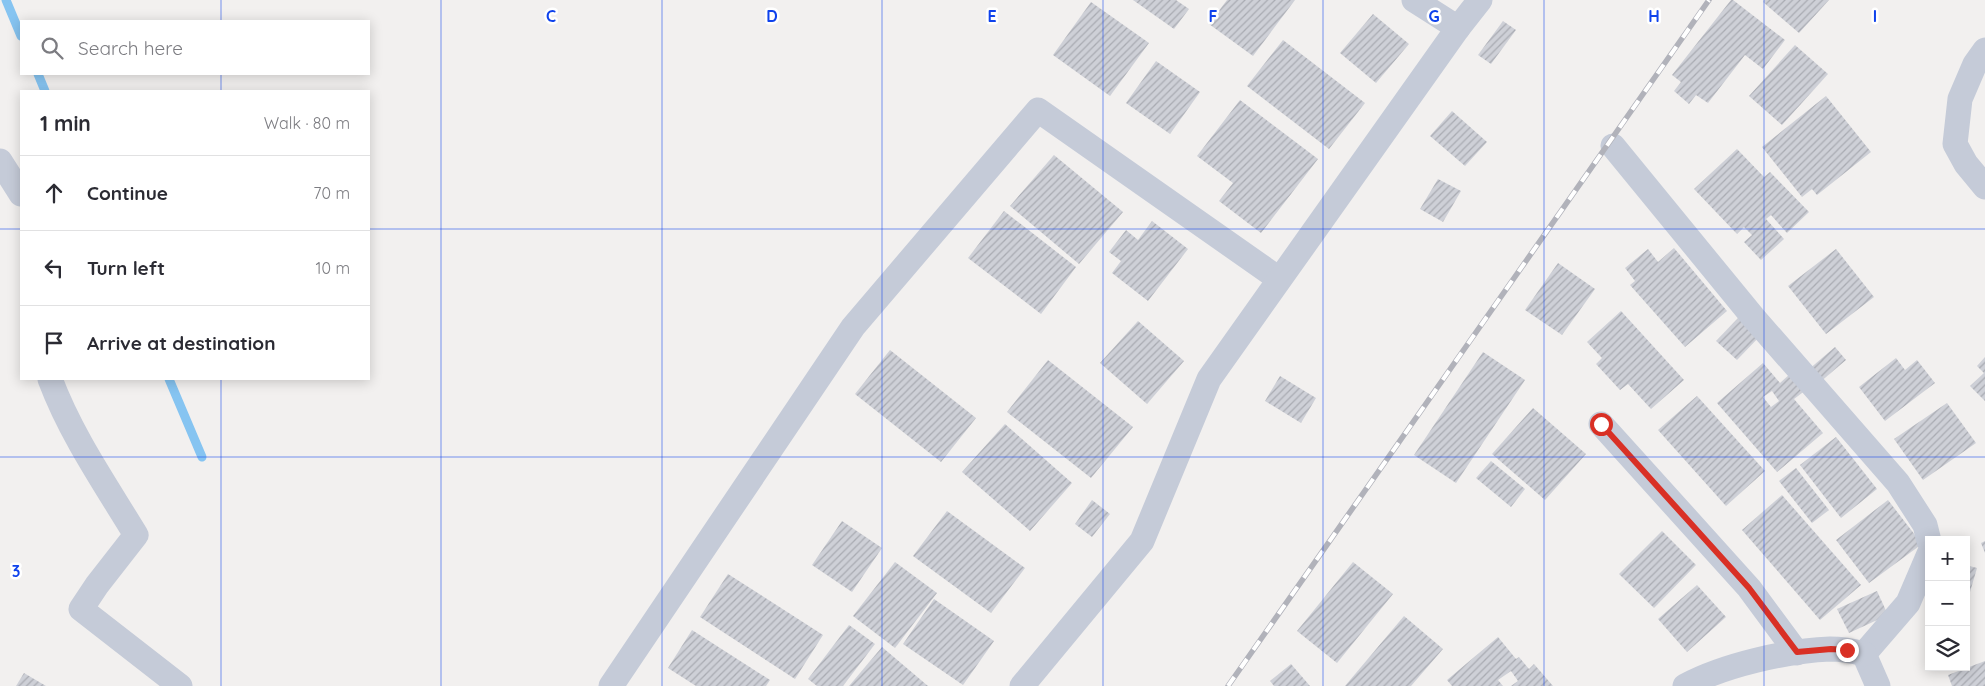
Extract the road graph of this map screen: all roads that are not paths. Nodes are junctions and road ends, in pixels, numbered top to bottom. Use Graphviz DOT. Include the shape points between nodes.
graph roads {
  1 [pos="1414,0"];
  2 [pos="1480,0"];
  3 [pos="1458,28"];
  4 [pos="1985,50"];
  5 [pos="1613,146"];
  6 [pos="0,161"];
  7 [pos="1985,187"];
  8 [pos="20,192"];
  9 [pos="1279,279"];
  10 [pos="50,380"];
  11 [pos="1601,424"];
  12 [pos="1927,536"];
  13 [pos="1925,563"];
  14 [pos="1797,652"];
  15 [pos="1864,654"];
  16 [pos="180,686"];
  17 [pos="611,686"];
  18 [pos="1022,686"];
  19 [pos="1686,686"];
  20 [pos="1878,686"];
  1 -- 3 [label="street"];
  2 -- 3 [label="street"];
  3 -- 9 [label="street"];
  4 -- 7 [label="street" via="1975,64 1960,99 1955,144"];
  5 -- 12 [label="street" via="1753,317 1898,483"];
  6 -- 8 [label="street"];
  9 -- 17 [label="street" via="1038,110 853,327"];
  9 -- 18 [label="street" via="1209,379 1142,541"];
  10 -- 16 [label="street" via="80,445 136,535 81,609"];
  11 -- 14 [label="street" via="1749,588"];
  13 -- 15 [label="street" via="1908,603"];
  14 -- 15 [label="street" via="1831,649"];
  14 -- 19 [label="street" via="1735,666"];
  15 -- 20 [label="street"];
}
